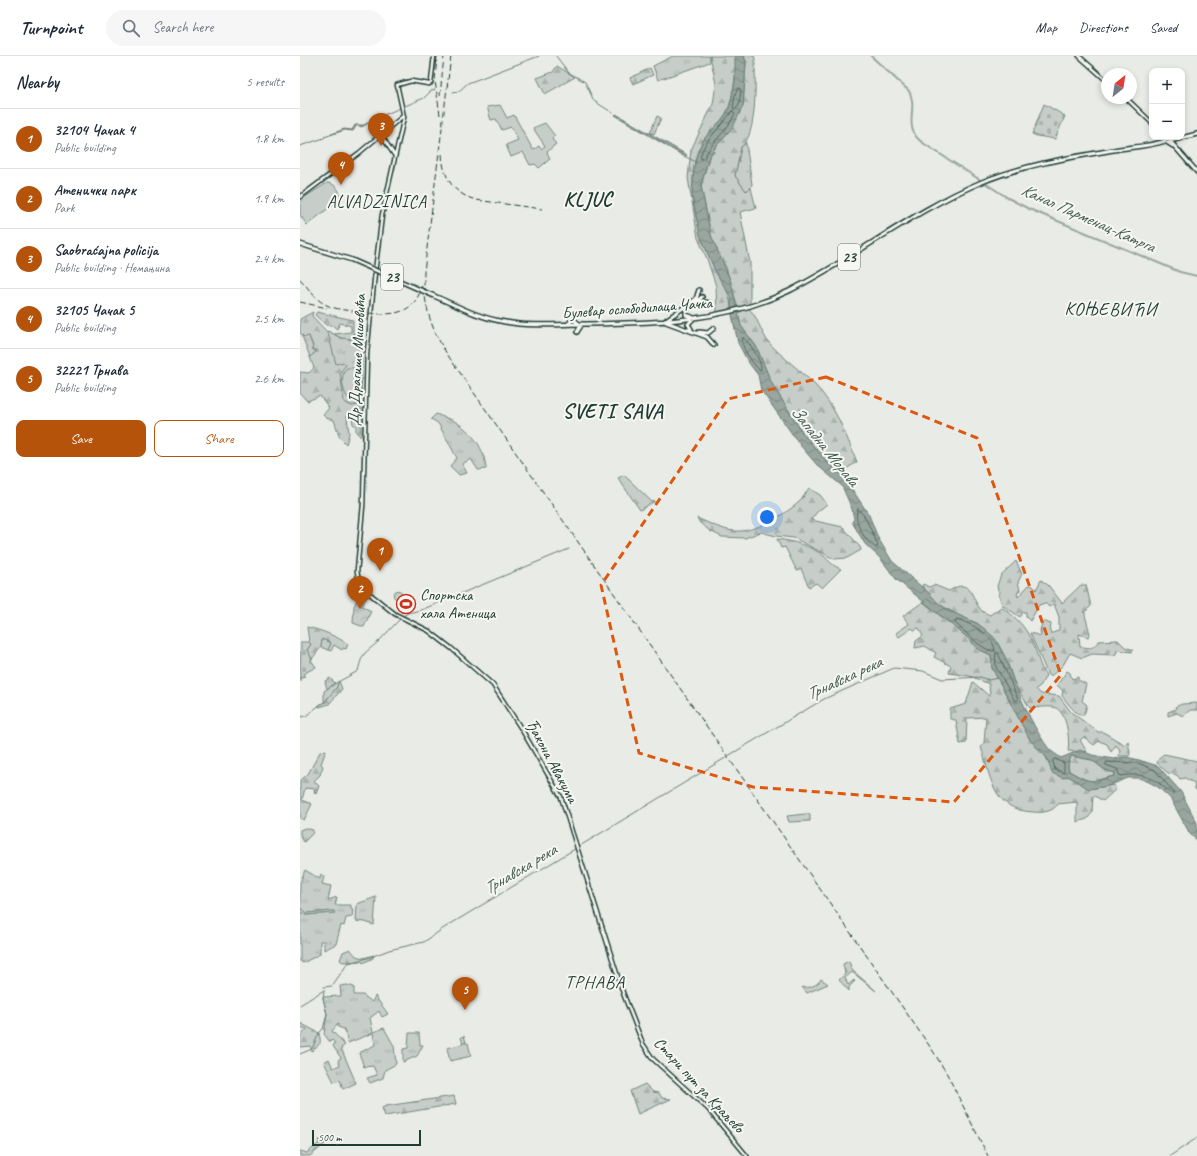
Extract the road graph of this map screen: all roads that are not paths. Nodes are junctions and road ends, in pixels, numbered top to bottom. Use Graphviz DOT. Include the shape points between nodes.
graph roads {
  1 [pos="433,56"];
  2 [pos="1079,56"];
  3 [pos="1101,76"];
  4 [pos="1133,104"];
  5 [pos="404,114"];
  6 [pos="1149,120"];
  7 [pos="395,125"];
  8 [pos="400,131"];
  9 [pos="378,132"];
  10 [pos="382,134"];
  11 [pos="1197,134"];
  12 [pos="1192,136"];
  13 [pos="1185,137"];
  14 [pos="377,138"];
  15 [pos="1185,138"];
  16 [pos="384,139"];
  17 [pos="1164,140"];
  18 [pos="1169,140"];
  19 [pos="1176,140"];
  20 [pos="388,144"];
  21 [pos="398,144"];
  22 [pos="1173,145"];
  23 [pos="395,157"];
  24 [pos="1197,172"];
  25 [pos="300,197"];
  26 [pos="300,244"];
  27 [pos="699,290"];
  28 [pos="703,296"];
  29 [pos="697,300"];
  30 [pos="709,303"];
  31 [pos="696,318"];
  32 [pos="663,321"];
  33 [pos="582,324"];
  34 [pos="568,325"];
  35 [pos="714,328"];
  36 [pos="577,332"];
  37 [pos="706,335"];
  38 [pos="714,336"];
  39 [pos="714,345"];
  40 [pos="404,619"];
  41 [pos="620,983"];
  42 [pos="747,1156"];
  1 -- 5 [label="main road, Др Драгише Мишовића" via="429,84 411,81 397,85"];
  2 -- 3 [label="main road"];
  4 -- 6 [label="main road"];
  5 -- 7 [label="main road"];
  5 -- 8 [label="main road, Др Драгише Мишовића"];
  7 -- 8 [label="main road" via="399,124"];
  7 -- 10 [label="main road"];
  8 -- 21 [label="main road, Др Драгише Мишовића"];
  9 -- 14 [label="main road"];
  10 -- 14 [label="main road"];
  10 -- 16 [label="main road"];
  11 -- 12 [label="main road, 23"];
  12 -- 13 [label="main road, 23"];
  12 -- 15 [label="main road, 23"];
  14 -- 16 [label="main road"];
  14 -- 25 [label="main road"];
  16 -- 20 [label="main road"];
  17 -- 31 [label="main road, Булевар ослободилаца Чачка / 23" via="1033,165 983,182 939,203 787,292 754,304"];
  18 -- 22 [label="main road"];
  19 -- 22 [label="main road"];
  20 -- 21 [label="main road" via="394,147"];
  20 -- 23 [label="main road"];
  21 -- 23 [label="main road, Др Драгише Мишовића"];
  22 -- 24 [label="main road"];
  23 -- 40 [label="main road, Др Драгише Мишовића" via="382,215 370,322 365,398 363,505 357,573 362,587 388,610"];
  26 -- 34 [label="main road, Булевар ослободилаца Чачка / 23, bridge" via="352,260 473,313 508,323"];
  27 -- 29 [label="main road"];
  28 -- 29 [label="main road"];
  29 -- 30 [label="main road"];
  29 -- 31 [label="main road" via="686,311 688,317"];
  29 -- 32 [label="main road"];
  31 -- 32 [label="main road, Булевар ослободилаца Чачка / 23"];
  31 -- 37 [label="main road" via="688,322 688,327"];
  32 -- 33 [label="main road, Булевар ослободилаца Чачка / 23"];
  32 -- 37 [label="main road"];
  33 -- 34 [label="main road, Булевар ослободилаца Чачка / 23"];
  33 -- 34 [label="main road" via="572,319"];
  33 -- 36 [label="main road"];
  35 -- 37 [label="main road"];
  37 -- 38 [label="main road"];
  37 -- 39 [label="main road"];
  40 -- 41 [label="main road, Ђакона Авакума" via="424,627 446,644 497,691 553,782 562,800"];
  41 -- 42 [label="main road, Стари пут за Краљево" via="636,1029 650,1055 708,1109"];
}
